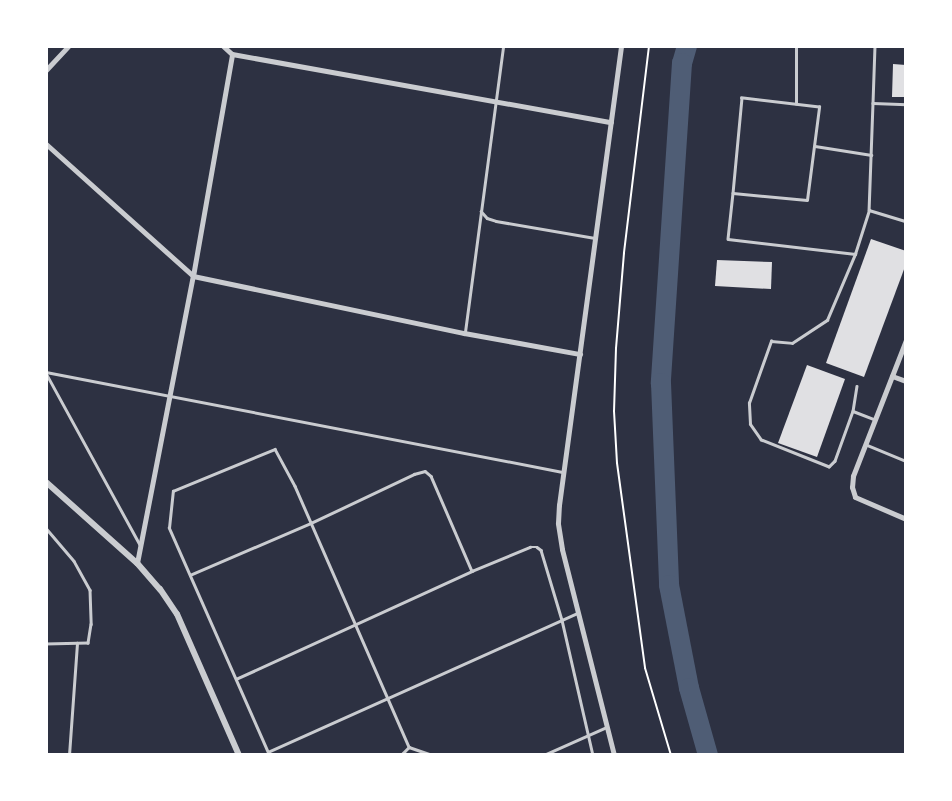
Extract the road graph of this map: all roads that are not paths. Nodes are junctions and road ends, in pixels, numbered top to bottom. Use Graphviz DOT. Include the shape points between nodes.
graph roads {
  1 [pos="68,46"];
  2 [pos="223,46"];
  3 [pos="503,46"];
  4 [pos="622,46"];
  5 [pos="796,46"];
  6 [pos="875,46"];
  7 [pos="232,54"];
  8 [pos="46,70"];
  9 [pos="495,101"];
  10 [pos="873,103"];
  11 [pos="796,104"];
  12 [pos="906,104"];
  13 [pos="611,122"];
  14 [pos="46,144"];
  15 [pos="815,146"];
  16 [pos="871,155"];
  17 [pos="733,193"];
  18 [pos="481,209"];
  19 [pos="869,210"];
  20 [pos="906,221"];
  21 [pos="596,238"];
  22 [pos="855,254"];
  23 [pos="192,276"];
  24 [pos="464,333"];
  25 [pos="906,340"];
  26 [pos="580,354"];
  27 [pos="46,373"];
  28 [pos="892,376"];
  29 [pos="906,381"];
  30 [pos="857,386"];
  31 [pos="170,394"];
  32 [pos="853,412"];
  33 [pos="875,420"];
  34 [pos="865,445"];
  35 [pos="906,462"];
  36 [pos="564,472"];
  37 [pos="46,482"];
  38 [pos="906,519"];
  39 [pos="311,523"];
  40 [pos="46,528"];
  41 [pos="141,548"];
  42 [pos="137,563"];
  43 [pos="472,571"];
  44 [pos="190,575"];
  45 [pos="578,613"];
  46 [pos="562,620"];
  47 [pos="354,625"];
  48 [pos="77,643"];
  49 [pos="46,644"];
  50 [pos="236,679"];
  51 [pos="386,698"];
  52 [pos="607,727"];
  53 [pos="588,735"];
  54 [pos="409,747"];
  55 [pos="268,754"];
  56 [pos="69,755"];
  57 [pos="239,755"];
  58 [pos="401,755"];
  59 [pos="432,755"];
  60 [pos="544,755"];
  61 [pos="593,755"];
  62 [pos="614,755"];
  1 -- 8 [label="street"];
  2 -- 7 [label="street"];
  3 -- 9 [label="lane"];
  4 -- 13 [label="street"];
  5 -- 11 [label="lane"];
  6 -- 10 [label="lane"];
  7 -- 9 [label="street"];
  7 -- 23 [label="street"];
  9 -- 13 [label="street"];
  9 -- 18 [label="lane"];
  10 -- 12 [label="lane"];
  10 -- 16 [label="lane"];
  11 -- 15 [label="lane" via="819,107"];
  11 -- 17 [label="lane" via="742,98"];
  13 -- 21 [label="street"];
  14 -- 23 [label="street"];
  15 -- 16 [label="lane"];
  15 -- 17 [label="lane" via="807,200"];
  16 -- 19 [label="lane"];
  17 -- 22 [label="lane" via="728,239"];
  18 -- 21 [label="lane" via="487,218 496,221"];
  18 -- 24 [label="lane"];
  19 -- 20 [label="lane"];
  19 -- 22 [label="lane"];
  21 -- 26 [label="street"];
  22 -- 32 [label="lane" via="827,320 792,343 771,341 748,403 750,424 761,440 829,467 835,460"];
  23 -- 24 [label="street"];
  23 -- 31 [label="street"];
  24 -- 26 [label="street"];
  25 -- 28 [label="street"];
  26 -- 36 [label="street"];
  27 -- 31 [label="lane"];
  27 -- 41 [label="lane"];
  28 -- 29 [label="street"];
  28 -- 33 [label="street"];
  30 -- 32 [label="lane"];
  31 -- 36 [label="lane"];
  31 -- 41 [label="street"];
  32 -- 33 [label="lane"];
  33 -- 34 [label="street"];
  34 -- 35 [label="lane"];
  34 -- 38 [label="street" via="853,476 855,497"];
  36 -- 45 [label="street" via="559,529"];
  37 -- 42 [label="street"];
  39 -- 43 [label="lane" via="425,471 431,476"];
  39 -- 44 [label="lane"];
  39 -- 44 [label="lane" via="275,449 173,491 169,528"];
  39 -- 47 [label="lane"];
  40 -- 48 [label="lane" via="74,561 90,590 88,643"];
  41 -- 42 [label="street"];
  42 -- 57 [label="street" via="177,614"];
  43 -- 46 [label="lane" via="536,547 541,550"];
  43 -- 47 [label="lane"];
  44 -- 50 [label="lane"];
  45 -- 46 [label="lane"];
  45 -- 52 [label="street"];
  46 -- 51 [label="lane"];
  46 -- 53 [label="lane"];
  47 -- 50 [label="lane"];
  47 -- 51 [label="lane"];
  48 -- 49 [label="lane"];
  48 -- 56 [label="lane"];
  50 -- 55 [label="lane"];
  51 -- 54 [label="lane"];
  51 -- 55 [label="lane"];
  52 -- 53 [label="lane"];
  52 -- 62 [label="street"];
  53 -- 60 [label="lane"];
  53 -- 61 [label="lane"];
  54 -- 58 [label="lane"];
  54 -- 59 [label="lane"];
}
